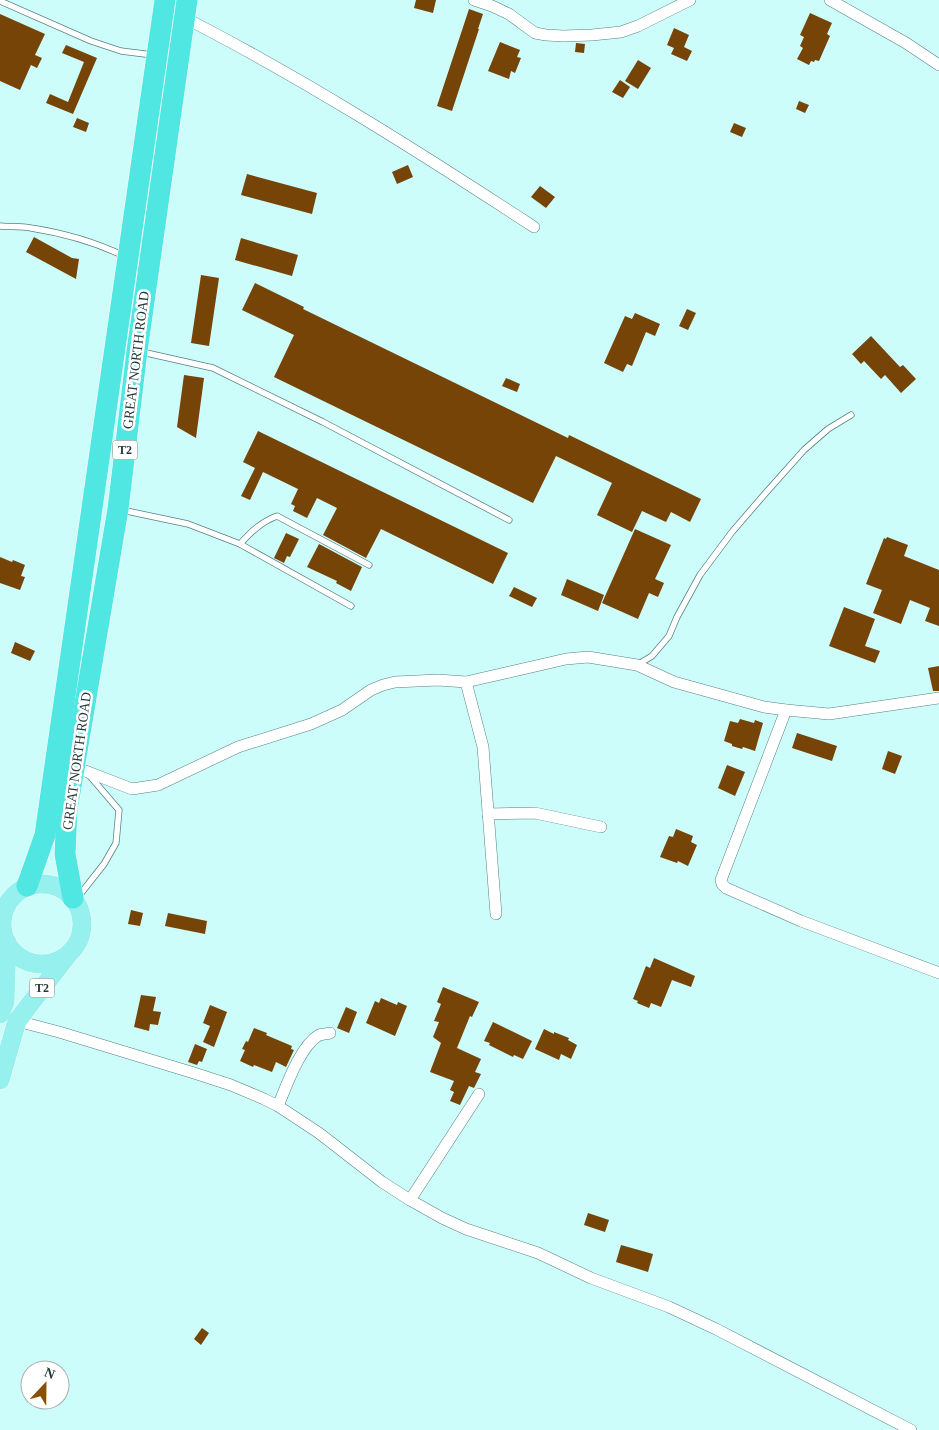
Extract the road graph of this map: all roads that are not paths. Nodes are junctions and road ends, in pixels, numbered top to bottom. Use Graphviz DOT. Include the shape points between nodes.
graph roads {
  1 [pos="474,0"];
  2 [pos="690,0"];
  3 [pos="830,0"];
  4 [pos="0,2"];
  5 [pos="165,3"];
  6 [pos="185,9"];
  7 [pos="157,55"];
  8 [pos="939,66"];
  9 [pos="0,226"];
  10 [pos="534,227"];
  11 [pos="128,258"];
  12 [pos="126,349"];
  13 [pos="851,415"];
  14 [pos="118,509"];
  15 [pos="509,520"];
  16 [pos="240,544"];
  17 [pos="368,565"];
  18 [pos="350,606"];
  19 [pos="637,665"];
  20 [pos="466,682"];
  21 [pos="939,698"];
  22 [pos="786,710"];
  23 [pos="81,769"];
  24 [pos="488,814"];
  25 [pos="601,827"];
  26 [pos="15,890"];
  27 [pos="74,899"];
  28 [pos="496,914"];
  29 [pos="4,937"];
  30 [pos="67,955"];
  31 [pos="939,973"];
  32 [pos="5,1009"];
  33 [pos="330,1033"];
  34 [pos="0,1080"];
  35 [pos="478,1094"];
  36 [pos="278,1106"];
  37 [pos="410,1200"];
  38 [pos="911,1430"];
  1 -- 2 [label="street" via="509,14 535,33 563,36 620,32"];
  3 -- 8 [label="street" via="906,43"];
  4 -- 7 [label="lane" via="91,41 121,51"];
  5 -- 6 [label="street"];
  5 -- 7 [label="highway, GREAT NORTH ROAD / T2"];
  6 -- 10 [label="street"];
  6 -- 12 [label="highway, GREAT NORTH ROAD / T2"];
  7 -- 11 [label="highway, GREAT NORTH ROAD / T2"];
  9 -- 11 [label="lane" via="74,237"];
  11 -- 12 [label="highway, GREAT NORTH ROAD / T2"];
  12 -- 14 [label="highway, GREAT NORTH ROAD / T2"];
  12 -- 15 [label="lane" via="213,368"];
  12 -- 26 [label="highway, GREAT NORTH ROAD / T2" via="45,835"];
  13 -- 19 [label="lane" via="828,429 804,450 732,532 700,575 669,636 652,656"];
  14 -- 16 [label="lane" via="188,524"];
  14 -- 23 [label="highway, GREAT NORTH ROAD / T2"];
  16 -- 17 [label="lane" via="256,528 277,516"];
  16 -- 18 [label="lane"];
  19 -- 20 [label="street" via="588,657 566,659"];
  19 -- 22 [label="street" via="674,682"];
  20 -- 23 [label="street" via="438,680 383,685 311,724 238,747 158,785 132,789"];
  20 -- 24 [label="street" via="483,747"];
  21 -- 22 [label="street" via="829,714"];
  22 -- 31 [label="street" via="722,884 802,921"];
  23 -- 27 [label="highway, GREAT NORTH ROAD / T2" via="67,810 65,854"];
  23 -- 27 [label="lane" via="119,810 116,843 104,864"];
  24 -- 25 [label="street" via="535,814"];
  24 -- 28 [label="street"];
  26 -- 27 [label="main road" via="40,884 52,885"];
  26 -- 29 [label="main road" via="3,916"];
  27 -- 30 [label="main road" via="82,916 82,932"];
  29 -- 30 [label="main road" via="16,953 34,963 48,963"];
  29 -- 32 [label="main road, T2"];
  30 -- 32 [label="main road, T2"];
  32 -- 34 [label="main road, T2"];
  32 -- 36 [label="street" via="59,1032 203,1076"];
  33 -- 36 [label="street" via="319,1035 298,1060"];
  35 -- 37 [label="street"];
  36 -- 37 [label="street"];
  37 -- 38 [label="street" via="466,1229 538,1253 591,1278 669,1306"];
}
